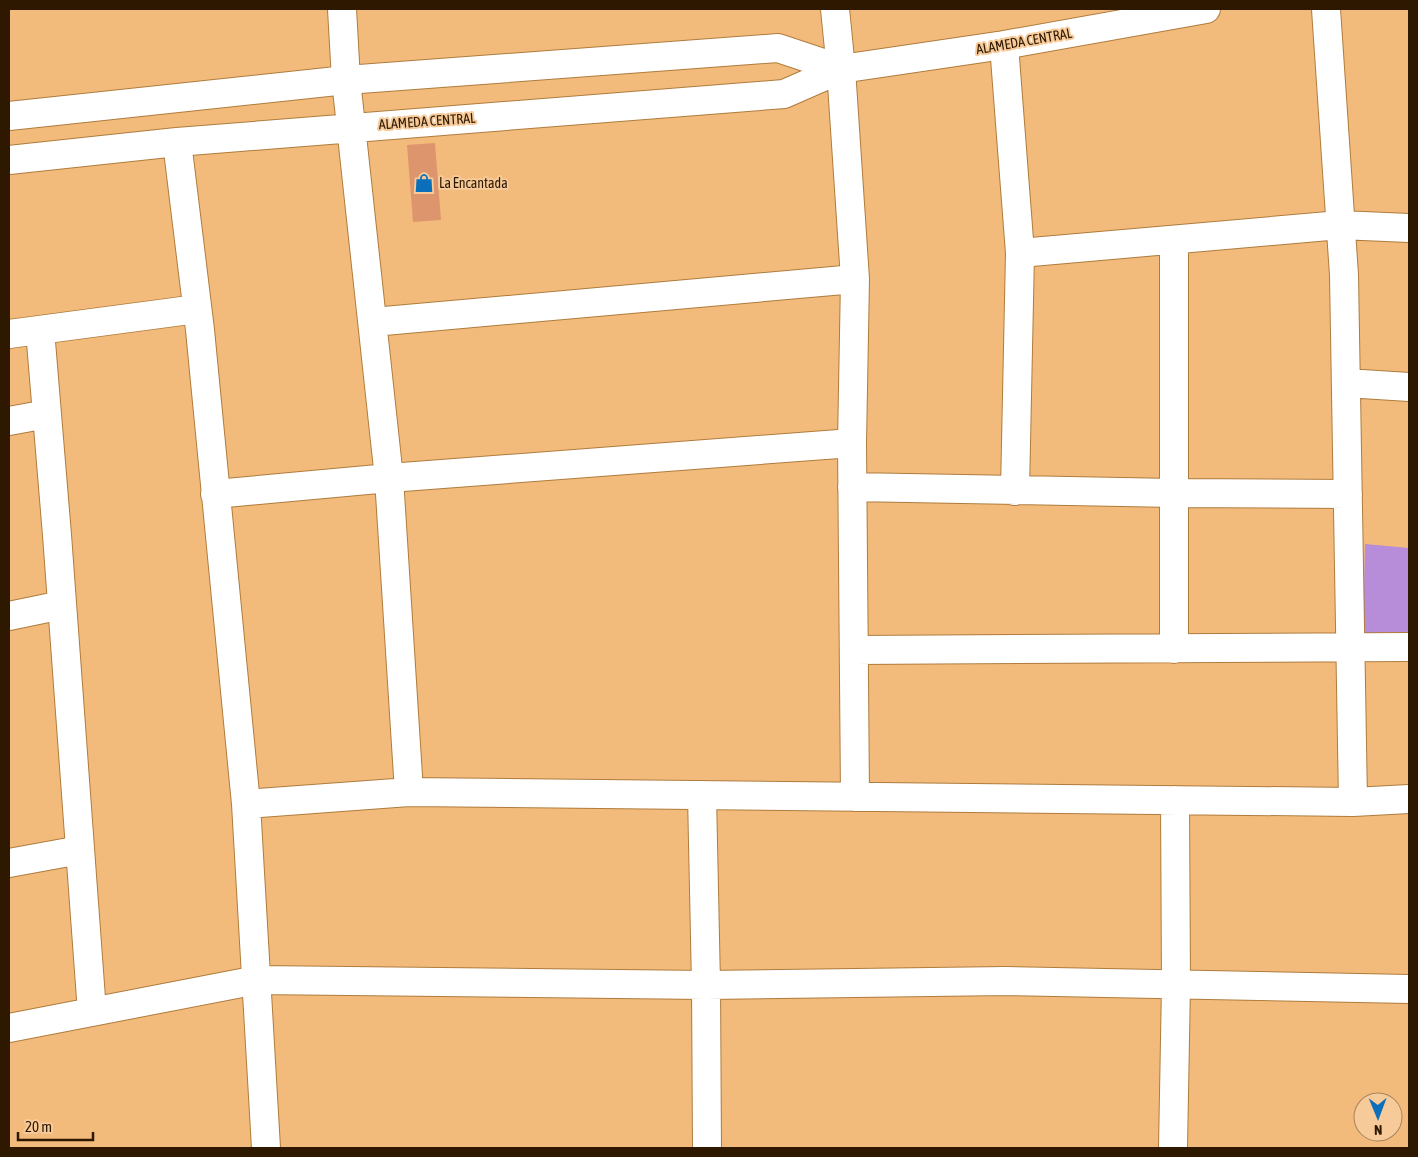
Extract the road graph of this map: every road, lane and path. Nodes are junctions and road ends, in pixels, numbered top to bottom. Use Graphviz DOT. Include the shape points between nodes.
graph roads {
  1 [pos="342,9"];
  2 [pos="835,9"];
  3 [pos="1206,9"];
  4 [pos="1326,9"];
  5 [pos="1004,45"];
  6 [pos="841,69"];
  7 [pos="346,80"];
  8 [pos="9,116"];
  9 [pos="352,127"];
  10 [pos="177,142"];
  11 [pos="9,160"];
  12 [pos="1340,225"];
  13 [pos="1409,228"];
  14 [pos="1174,240"];
  15 [pos="1020,252"];
  16 [pos="855,279"];
  17 [pos="197,310"];
  18 [pos="373,322"];
  19 [pos="40,330"];
  20 [pos="9,334"];
  21 [pos="1346,383"];
  22 [pos="1409,387"];
  23 [pos="47,414"];
  24 [pos="9,421"];
  25 [pos="852,444"];
  26 [pos="389,478"];
  27 [pos="852,487"];
  28 [pos="1016,491"];
  29 [pos="1174,493"];
  30 [pos="215,494"];
  31 [pos="1348,494"];
  32 [pos="62,605"];
  33 [pos="9,616"];
  34 [pos="1409,647"];
  35 [pos="1351,648"];
  36 [pos="1174,649"];
  37 [pos="854,650"];
  38 [pos="409,792"];
  39 [pos="702,795"];
  40 [pos="855,797"];
  41 [pos="1409,799"];
  42 [pos="1176,800"];
  43 [pos="1353,802"];
  44 [pos="246,804"];
  45 [pos="80,850"];
  46 [pos="9,863"];
  47 [pos="257,980"];
  48 [pos="1176,984"];
  49 [pos="706,985"];
  50 [pos="1409,989"];
  51 [pos="92,1012"];
  52 [pos="9,1028"];
  53 [pos="266,1148"];
  54 [pos="707,1148"];
  55 [pos="1174,1148"];
  1 -- 7 [label="street"];
  2 -- 6 [label="street"];
  3 -- 5 [label="street, ALAMEDA CENTRAL"];
  4 -- 12 [label="street"];
  5 -- 6 [label="street, ALAMEDA CENTRAL"];
  5 -- 15 [label="street"];
  6 -- 7 [label="street, ALAMEDA CENTRAL" via="778,48"];
  6 -- 9 [label="street, ALAMEDA CENTRAL" via="784,94"];
  6 -- 16 [label="street"];
  7 -- 8 [label="street, ALAMEDA CENTRAL"];
  7 -- 9 [label="street"];
  9 -- 10 [label="street, ALAMEDA CENTRAL"];
  9 -- 18 [label="street"];
  10 -- 11 [label="street, ALAMEDA CENTRAL"];
  10 -- 17 [label="street"];
  12 -- 13 [label="street"];
  12 -- 14 [label="street"];
  12 -- 21 [label="street"];
  14 -- 15 [label="street"];
  14 -- 29 [label="street"];
  15 -- 28 [label="street"];
  16 -- 18 [label="street"];
  16 -- 25 [label="street"];
  17 -- 19 [label="street"];
  17 -- 30 [label="street"];
  18 -- 26 [label="street"];
  19 -- 20 [label="street"];
  19 -- 23 [label="street"];
  21 -- 22 [label="street"];
  21 -- 31 [label="street"];
  23 -- 24 [label="street"];
  23 -- 32 [label="street"];
  25 -- 26 [label="street"];
  25 -- 27 [label="street"];
  26 -- 30 [label="street"];
  26 -- 38 [label="street"];
  27 -- 28 [label="street"];
  27 -- 37 [label="street"];
  28 -- 29 [label="street"];
  29 -- 31 [label="street"];
  29 -- 36 [label="street"];
  30 -- 44 [label="street"];
  31 -- 35 [label="street"];
  32 -- 33 [label="street"];
  32 -- 45 [label="street"];
  34 -- 35 [label="street"];
  35 -- 36 [label="street"];
  35 -- 43 [label="street"];
  36 -- 37 [label="street"];
  37 -- 40 [label="street"];
  38 -- 39 [label="street"];
  38 -- 44 [label="street"];
  39 -- 40 [label="street"];
  39 -- 49 [label="street"];
  40 -- 42 [label="street"];
  41 -- 43 [label="street"];
  42 -- 43 [label="street"];
  42 -- 48 [label="street"];
  44 -- 47 [label="street"];
  45 -- 46 [label="street"];
  45 -- 51 [label="street"];
  47 -- 49 [label="street"];
  47 -- 51 [label="street"];
  47 -- 53 [label="street"];
  48 -- 49 [label="street" via="1006,981"];
  48 -- 50 [label="street"];
  48 -- 55 [label="street"];
  49 -- 54 [label="street"];
  51 -- 52 [label="street"];
}
